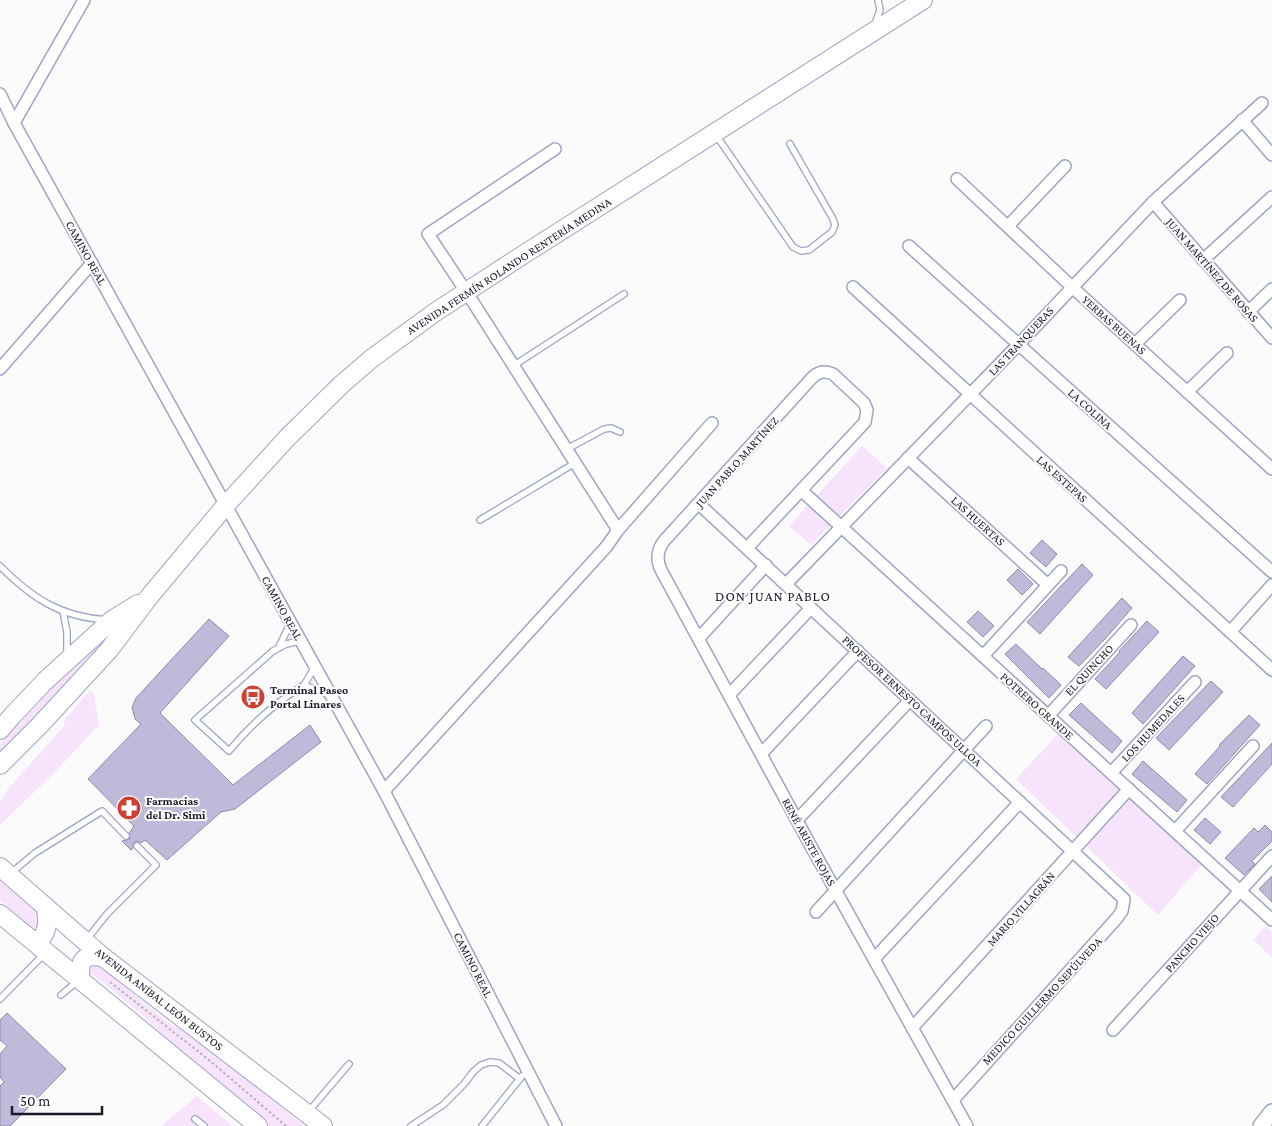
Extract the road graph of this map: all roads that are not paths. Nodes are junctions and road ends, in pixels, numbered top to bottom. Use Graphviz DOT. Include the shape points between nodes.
graph roads {
  1 [pos="84,0"];
  2 [pos="878,0"];
  3 [pos="923,0"];
  4 [pos="869,35"];
  5 [pos="0,94"];
  6 [pos="1262,103"];
  7 [pos="1242,120"];
  8 [pos="14,123"];
  9 [pos="715,133"];
  10 [pos="790,144"];
  11 [pos="555,149"];
  12 [pos="1272,155"];
  13 [pos="1065,166"];
  14 [pos="958,179"];
  15 [pos="1272,197"];
  16 [pos="1153,202"];
  17 [pos="1008,226"];
  18 [pos="909,246"];
  19 [pos="1203,260"];
  20 [pos="92,263"];
  21 [pos="853,287"];
  22 [pos="1072,287"];
  23 [pos="1272,289"];
  24 [pos="466,292"];
  25 [pos="624,294"];
  26 [pos="1180,300"];
  27 [pos="1248,312"];
  28 [pos="1272,338"];
  29 [pos="1135,344"];
  30 [pos="1018,345"];
  31 [pos="1227,353"];
  32 [pos="513,366"];
  33 [pos="0,369"];
  34 [pos="1188,392"];
  35 [pos="970,394"];
  36 [pos="712,422"];
  37 [pos="620,432"];
  38 [pos="567,449"];
  39 [pos="908,458"];
  40 [pos="576,463"];
  41 [pos="1272,469"];
  42 [pos="802,491"];
  43 [pos="699,504"];
  44 [pos="226,505"];
  45 [pos="480,520"];
  46 [pos="841,527"];
  47 [pos="618,530"];
  48 [pos="747,548"];
  49 [pos="658,555"];
  50 [pos="0,566"];
  51 [pos="766,566"];
  52 [pos="1061,571"];
  53 [pos="1272,572"];
  54 [pos="786,584"];
  55 [pos="1048,585"];
  56 [pos="1272,585"];
  57 [pos="149,597"];
  58 [pos="811,608"];
  59 [pos="63,611"];
  60 [pos="112,620"];
  61 [pos="291,624"];
  62 [pos="1131,625"];
  63 [pos="1230,632"];
  64 [pos="698,638"];
  65 [pos="300,642"];
  66 [pos="279,647"];
  67 [pos="858,651"];
  68 [pos="983,656"];
  69 [pos="65,664"];
  70 [pos="314,667"];
  71 [pos="1272,670"];
  72 [pos="1195,682"];
  73 [pos="304,685"];
  74 [pos="330,695"];
  75 [pos="729,695"];
  76 [pos="910,700"];
  77 [pos="1048,716"];
  78 [pos="986,726"];
  79 [pos="0,730"];
  80 [pos="1253,746"];
  81 [pos="964,750"];
  82 [pos="761,754"];
  83 [pos="0,765"];
  84 [pos="1111,773"];
  85 [pos="1129,789"];
  86 [pos="384,791"];
  87 [pos="1020,802"];
  88 [pos="797,820"];
  89 [pos="1175,831"];
  90 [pos="126,836"];
  91 [pos="136,846"];
  92 [pos="1074,851"];
  93 [pos="1272,856"];
  94 [pos="5,871"];
  95 [pos="836,891"];
  96 [pos="1240,891"];
  97 [pos="1124,899"];
  98 [pos="45,906"];
  99 [pos="816,912"];
  100 [pos="0,914"];
  101 [pos="1272,920"];
  102 [pos="85,940"];
  103 [pos="41,948"];
  104 [pos="103,957"];
  105 [pos="874,959"];
  106 [pos="80,978"];
  107 [pos="61,995"];
  108 [pos="0,999"];
  109 [pos="912,1028"];
  110 [pos="1113,1030"];
  111 [pos="349,1064"];
  112 [pos="523,1075"];
  113 [pos="953,1100"];
  114 [pos="1272,1112"];
  115 [pos="307,1113"];
  116 [pos="195,1119"];
  117 [pos="204,1126"];
  118 [pos="258,1126"];
  119 [pos="323,1126"];
  120 [pos="411,1126"];
  121 [pos="482,1126"];
  122 [pos="556,1126"];
  123 [pos="967,1126"];
  124 [pos="1261,1126"];
  1 -- 8 [label="street"];
  2 -- 4 [label="lane" via="879,14"];
  3 -- 4 [label="main road, AVENIDA FERMÍN ROLANDO RENTERÍA MEDINA"];
  4 -- 9 [label="main road, AVENIDA FERMÍN ROLANDO RENTERÍA MEDINA"];
  5 -- 8 [label="street, CAMINO REAL"];
  6 -- 7 [label="street, LAS TRANQUERAS"];
  7 -- 12 [label="street"];
  7 -- 16 [label="street, LAS TRANQUERAS"];
  8 -- 20 [label="street, CAMINO REAL"];
  9 -- 10 [label="lane" via="794,247 801,251 809,250 832,232 835,225"];
  9 -- 24 [label="main road, AVENIDA FERMÍN ROLANDO RENTERÍA MEDINA"];
  11 -- 24 [label="street" via="428,234"];
  13 -- 17 [label="street"];
  14 -- 17 [label="street, YERBAS BUENAS"];
  15 -- 19 [label="street"];
  16 -- 19 [label="street, JUAN MARTÍNEZ DE ROSAS"];
  16 -- 22 [label="street, LAS TRANQUERAS"];
  17 -- 22 [label="street, YERBAS BUENAS"];
  18 -- 30 [label="street, LA COLINA"];
  19 -- 27 [label="street, JUAN MARTÍNEZ DE ROSAS"];
  20 -- 33 [label="street"];
  20 -- 44 [label="street, CAMINO REAL"];
  21 -- 35 [label="street, LAS ESTEPAS"];
  22 -- 29 [label="street, YERBAS BUENAS"];
  22 -- 30 [label="street, LAS TRANQUERAS"];
  23 -- 27 [label="street"];
  24 -- 32 [label="street"];
  24 -- 44 [label="main road, AVENIDA FERMÍN ROLANDO RENTERÍA MEDINA" via="402,335 342,384"];
  25 -- 32 [label="lane"];
  26 -- 29 [label="street"];
  27 -- 28 [label="street, JUAN MARTÍNEZ DE ROSAS"];
  29 -- 34 [label="street, YERBAS BUENAS"];
  30 -- 35 [label="street, LAS TRANQUERAS"];
  30 -- 53 [label="street, LA COLINA"];
  31 -- 34 [label="street"];
  32 -- 38 [label="street"];
  34 -- 41 [label="street, YERBAS BUENAS"];
  35 -- 39 [label="street, LAS TRANQUERAS"];
  35 -- 63 [label="street, LAS ESTEPAS"];
  36 -- 47 [label="street"];
  37 -- 38 [label="lane" via="604,429"];
  38 -- 40 [label="street"];
  39 -- 46 [label="street, LAS TRANQUERAS"];
  39 -- 55 [label="street, LAS HUERTAS"];
  40 -- 45 [label="lane"];
  40 -- 47 [label="street"];
  42 -- 43 [label="street, JUAN PABLO MARTÍNEZ" via="862,427 867,416 864,403 827,372 820,372 810,380"];
  42 -- 46 [label="street, POTRERO GRANDE"];
  42 -- 48 [label="street"];
  43 -- 48 [label="street, PROFESOR ERNESTO CAMPOS ULLOA"];
  43 -- 49 [label="street, JUAN PABLO MARTÍNEZ" via="664,541"];
  44 -- 57 [label="main road, AVENIDA FERMÍN ROLANDO RENTERÍA MEDINA"];
  44 -- 61 [label="street, CAMINO REAL"];
  46 -- 54 [label="street, LAS TRANQUERAS"];
  46 -- 68 [label="street, POTRERO GRANDE"];
  47 -- 86 [label="street"];
  48 -- 51 [label="street, PROFESOR ERNESTO CAMPOS ULLOA"];
  49 -- 64 [label="street, RENÉ ARISTE ROJAS" via="661,570"];
  50 -- 59 [label="lane" via="44,603"];
  51 -- 54 [label="street, PROFESOR ERNESTO CAMPOS ULLOA"];
  51 -- 64 [label="street"];
  52 -- 55 [label="street"];
  54 -- 58 [label="street, PROFESOR ERNESTO CAMPOS ULLOA"];
  55 -- 68 [label="street"];
  56 -- 63 [label="street"];
  57 -- 60 [label="main road, AVENIDA FERMÍN ROLANDO RENTERÍA MEDINA"];
  57 -- 83 [label="main road, AVENIDA FERMÍN ROLANDO RENTERÍA MEDINA" via="108,650"];
  58 -- 67 [label="street, PROFESOR ERNESTO CAMPOS ULLOA"];
  58 -- 75 [label="street"];
  59 -- 60 [label="lane"];
  59 -- 69 [label="lane" via="68,645"];
  60 -- 69 [label="main road, AVENIDA FERMÍN ROLANDO RENTERÍA MEDINA"];
  61 -- 65 [label="street, CAMINO REAL"];
  61 -- 66 [label="lane"];
  62 -- 77 [label="street, EL QUINCHO"];
  63 -- 71 [label="street, LAS ESTEPAS"];
  64 -- 75 [label="street, RENÉ ARISTE ROJAS"];
  65 -- 66 [label="lane"];
  65 -- 70 [label="street, CAMINO REAL"];
  66 -- 73 [label="lane" via="195,720 230,751 256,721"];
  67 -- 76 [label="street, PROFESOR ERNESTO CAMPOS ULLOA"];
  67 -- 82 [label="street"];
  68 -- 77 [label="street, POTRERO GRANDE"];
  69 -- 79 [label="main road, AVENIDA FERMÍN ROLANDO RENTERÍA MEDINA"];
  70 -- 73 [label="lane"];
  70 -- 74 [label="street, CAMINO REAL"];
  72 -- 84 [label="street, LOS HUMEDALES"];
  73 -- 74 [label="lane"];
  74 -- 86 [label="street, CAMINO REAL"];
  75 -- 82 [label="street, RENÉ ARISTE ROJAS"];
  76 -- 81 [label="street, PROFESOR ERNESTO CAMPOS ULLOA"];
  76 -- 88 [label="street"];
  77 -- 84 [label="street, POTRERO GRANDE"];
  78 -- 81 [label="street"];
  80 -- 89 [label="street"];
  81 -- 87 [label="street, PROFESOR ERNESTO CAMPOS ULLOA"];
  81 -- 95 [label="street"];
  82 -- 88 [label="street, RENÉ ARISTE ROJAS"];
  84 -- 85 [label="street, POTRERO GRANDE"];
  85 -- 89 [label="street, POTRERO GRANDE"];
  85 -- 92 [label="street, MARIO VILLAGRÁN"];
  86 -- 112 [label="street, CAMINO REAL"];
  87 -- 92 [label="street, PROFESOR ERNESTO CAMPOS ULLOA"];
  87 -- 105 [label="street"];
  88 -- 95 [label="street, RENÉ ARISTE ROJAS"];
  89 -- 96 [label="street, POTRERO GRANDE"];
  90 -- 94 [label="lane" via="102,811"];
  91 -- 102 [label="lane" via="156,865"];
  92 -- 97 [label="street, PROFESOR ERNESTO CAMPOS ULLOA"];
  92 -- 109 [label="street, MARIO VILLAGRÁN"];
  93 -- 96 [label="street, PANCHO VIEJO"];
  94 -- 98 [label="main road, AVENIDA ANÍBAL LEÓN BUSTOS"];
  95 -- 99 [label="street"];
  95 -- 105 [label="street, RENÉ ARISTE ROJAS"];
  96 -- 101 [label="street, POTRERO GRANDE"];
  96 -- 110 [label="street, PANCHO VIEJO"];
  97 -- 113 [label="street, MEDICO GUILLERMO SEPÚLVEDA" via="1117,918"];
  98 -- 102 [label="main road, AVENIDA ANÍBAL LEÓN BUSTOS"];
  98 -- 103 [label="main road" via="48,925"];
  100 -- 103 [label="main road"];
  102 -- 104 [label="main road, AVENIDA ANÍBAL LEÓN BUSTOS"];
  103 -- 106 [label="main road"];
  103 -- 108 [label="lane"];
  104 -- 106 [label="main road" via="91,955 83,959"];
  104 -- 115 [label="main road, AVENIDA ANÍBAL LEÓN BUSTOS"];
  105 -- 109 [label="street, RENÉ ARISTE ROJAS"];
  106 -- 107 [label="lane"];
  106 -- 118 [label="main road"];
  109 -- 113 [label="street, RENÉ ARISTE ROJAS"];
  111 -- 115 [label="lane"];
  112 -- 120 [label="lane" via="498,1063 481,1065 443,1105"];
  112 -- 121 [label="lane"];
  112 -- 122 [label="street, CAMINO REAL"];
  113 -- 123 [label="street, RENÉ ARISTE ROJAS"];
  114 -- 124 [label="street"];
  115 -- 119 [label="main road, AVENIDA ANÍBAL LEÓN BUSTOS"];
  116 -- 117 [label="lane"];
}
